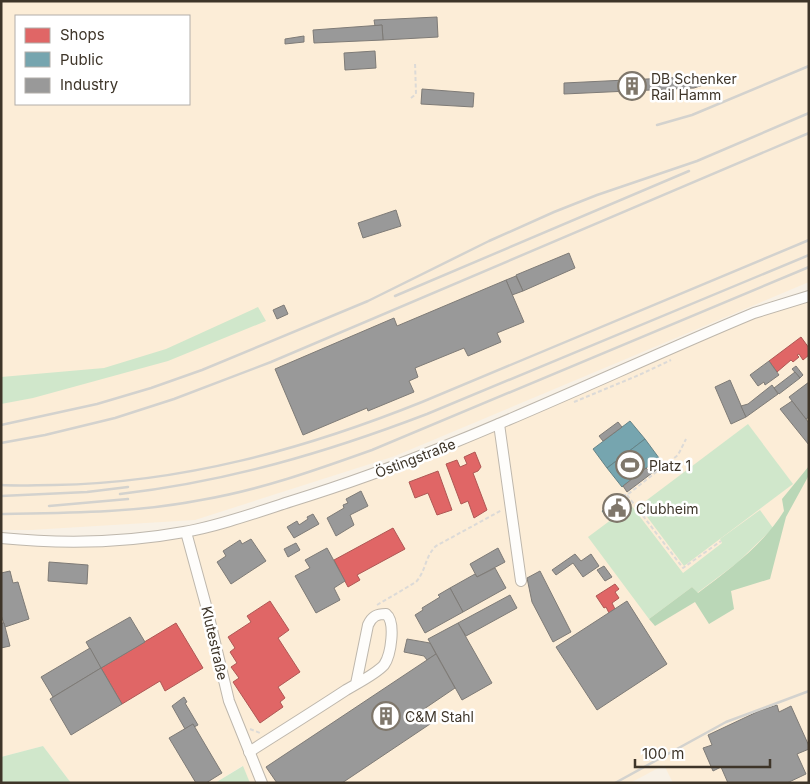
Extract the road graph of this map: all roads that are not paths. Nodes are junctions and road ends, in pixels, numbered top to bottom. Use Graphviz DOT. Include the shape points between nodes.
graph roads {
  1 [pos="809,296"];
  2 [pos="499,424"];
  3 [pos="186,532"];
  4 [pos="1,538"];
  5 [pos="521,581"];
  6 [pos="356,684"];
  7 [pos="249,752"];
  8 [pos="262,783"];
  1 -- 2 [label="street, Östingstraße" via="740,318"];
  2 -- 3 [label="street, Östingstraße" via="411,461 329,490"];
  2 -- 5 [label="street"];
  3 -- 4 [label="street, Östingstraße" via="98,541 47,542"];
  3 -- 7 [label="street, Klutestraße" via="229,701"];
  6 -- 6 [label="street" via="380,668 386,659 392,630 386,614 378,614 368,625"];
  6 -- 7 [label="street"];
  7 -- 8 [label="street, Klutestraße"];
}
